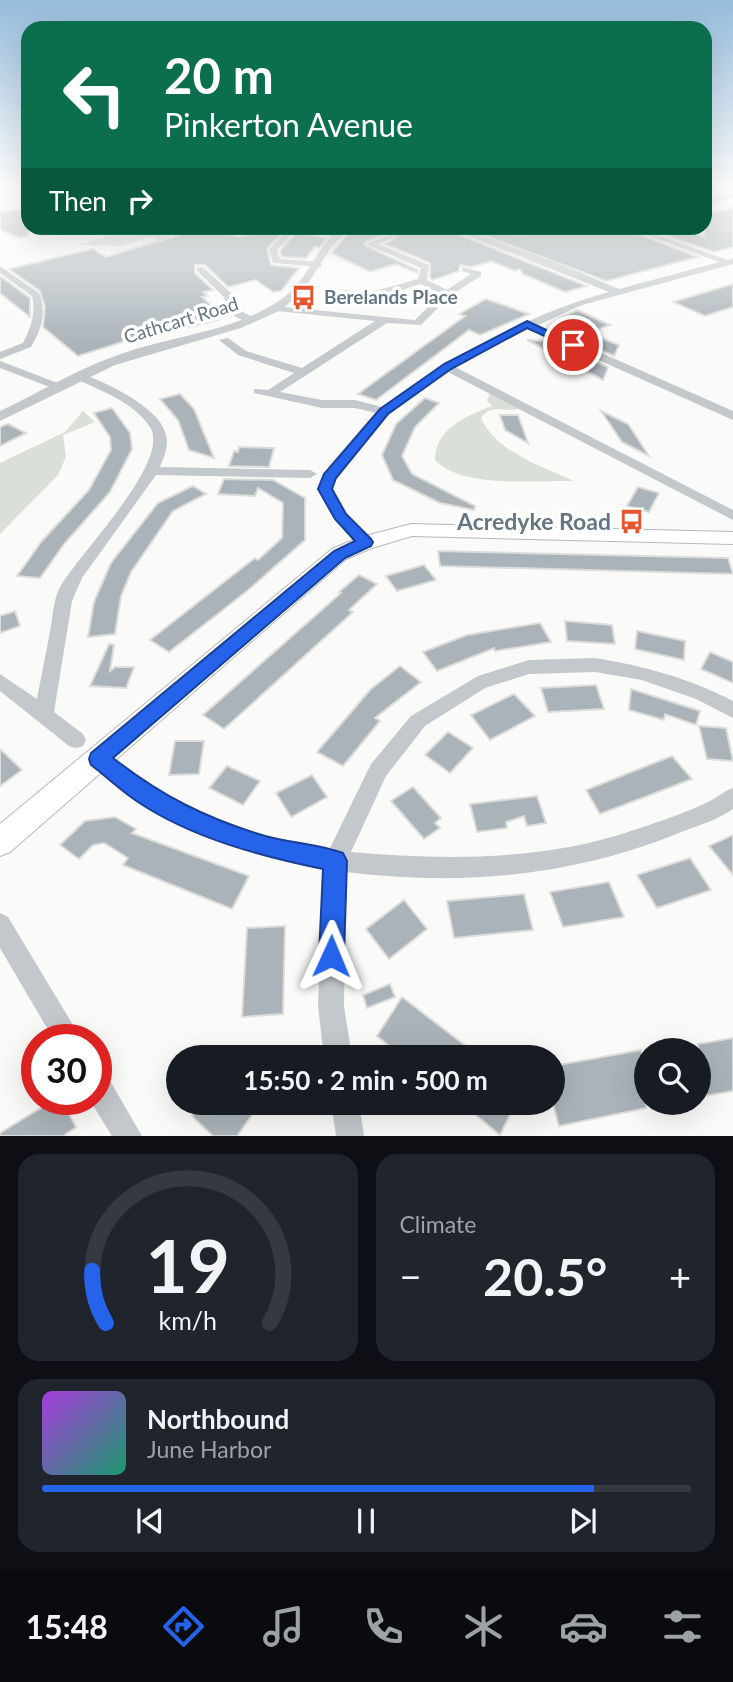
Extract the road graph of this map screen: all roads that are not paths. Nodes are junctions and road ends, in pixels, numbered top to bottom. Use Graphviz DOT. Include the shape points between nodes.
graph roads {
  1 [pos="282,240"];
  2 [pos="332,240"];
  3 [pos="380,240"];
  4 [pos="485,240"];
  5 [pos="667,240"];
  6 [pos="730,262"];
  7 [pos="318,265"];
  8 [pos="0,269"];
  9 [pos="465,269"];
  10 [pos="202,275"];
  11 [pos="422,281"];
  12 [pos="617,292"];
  13 [pos="345,293"];
  14 [pos="448,293"];
  15 [pos="276,308"];
  16 [pos="250,320"];
  17 [pos="384,320"];
  18 [pos="527,324"];
  19 [pos="224,340"];
  20 [pos="0,356"];
  21 [pos="0,364"];
  22 [pos="447,367"];
  23 [pos="303,372"];
  24 [pos="78,376"];
  25 [pos="59,387"];
  26 [pos="384,411"];
  27 [pos="733,416"];
  28 [pos="0,417"];
  29 [pos="152,471"];
  30 [pos="310,474"];
  31 [pos="733,516"];
  32 [pos="733,538"];
  33 [pos="365,542"];
  34 [pos="0,681"];
  35 [pos="733,710"];
  36 [pos="44,714"];
  37 [pos="76,740"];
  38 [pos="99,759"];
  39 [pos="733,797"];
  40 [pos="0,842"];
  41 [pos="335,861"];
  42 [pos="0,925"];
  43 [pos="59,1024"];
  44 [pos="336,1045"];
  45 [pos="112,1110"];
  46 [pos="347,1115"];
  47 [pos="128,1136"];
  48 [pos="350,1136"];
  1 -- 7 [label="street" via="273,250 276,261"];
  2 -- 7 [label="street, Cathcart Road"];
  3 -- 11 [label="street" via="370,243 426,267"];
  4 -- 12 [label="street"];
  5 -- 6 [label="street"];
  6 -- 12 [label="street"];
  7 -- 15 [label="street, Cathcart Road" via="307,283"];
  8 -- 20 [label="street" via="38,300 37,322 27,345"];
  9 -- 14 [label="street" via="478,274"];
  10 -- 16 [label="street" via="229,296 232,310"];
  11 -- 13 [label="street" via="372,295"];
  11 -- 14 [label="street"];
  12 -- 18 [label="street"];
  14 -- 17 [label="street" via="417,323"];
  15 -- 16 [label="street, Cathcart Road"];
  15 -- 17 [label="street"];
  16 -- 24 [label="street, Cathcart Road"];
  17 -- 23 [label="street"];
  18 -- 22 [label="street"];
  18 -- 27 [label="street"];
  19 -- 23 [label="street" via="242,353"];
  21 -- 25 [label="street"];
  22 -- 26 [label="street"];
  22 -- 31 [label="street"];
  23 -- 26 [label="street" via="265,392"];
  24 -- 25 [label="street, Cathcart Road"];
  24 -- 29 [label="street" via="125,399 160,433 160,452"];
  25 -- 28 [label="street, Cathcart Road"];
  26 -- 33 [label="street" via="329,477 325,489 340,516"];
  29 -- 30 [label="street"];
  29 -- 36 [label="street" via="66,593"];
  32 -- 33 [label="main road" via="411,530"];
  33 -- 38 [label="main road" via="339,554"];
  34 -- 36 [label="street"];
  35 -- 41 [label="street" via="644,673 595,665 529,667 478,683 418,721 378,770"];
  36 -- 37 [label="street"];
  38 -- 40 [label="main road"];
  38 -- 41 [label="street" via="145,795 195,822 266,847"];
  39 -- 41 [label="street" via="719,807 608,849 540,862 418,869"];
  41 -- 44 [label="street" via="331,1006"];
  42 -- 43 [label="street"];
  45 -- 47 [label="street"];
  46 -- 48 [label="street"];
}
